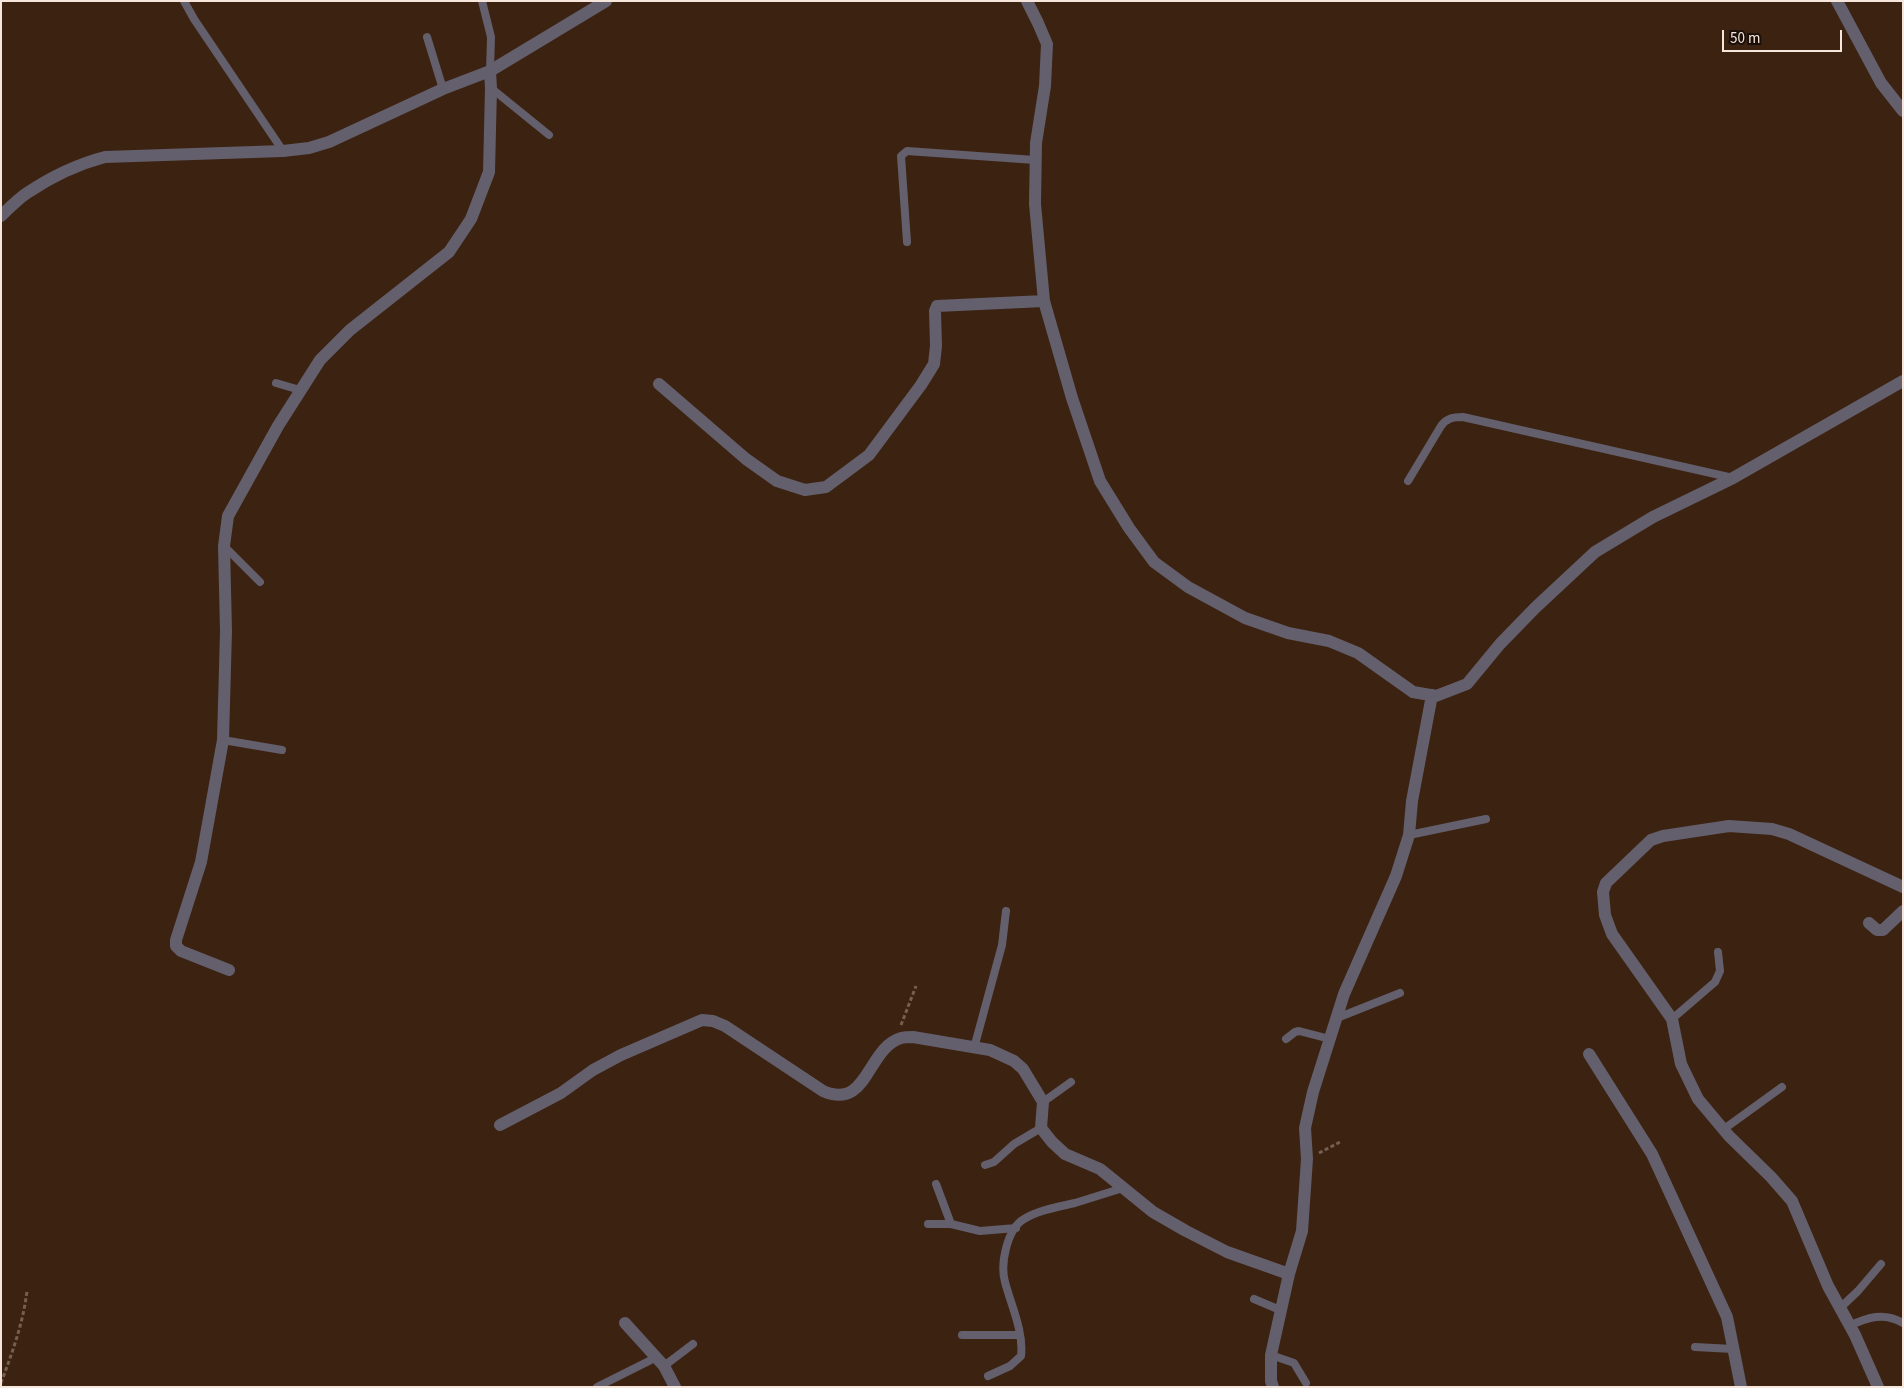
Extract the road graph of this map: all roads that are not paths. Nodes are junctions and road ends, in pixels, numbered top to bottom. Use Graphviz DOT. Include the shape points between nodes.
graph roads {
  1 [pos="184,1"];
  2 [pos="482,1"];
  3 [pos="606,1"];
  4 [pos="1027,1"];
  5 [pos="1837,1"];
  6 [pos="427,37"];
  7 [pos="490,71"];
  8 [pos="491,88"];
  9 [pos="443,89"];
  10 [pos="1903,111"];
  11 [pos="550,136"];
  12 [pos="283,151"];
  13 [pos="1035,160"];
  14 [pos="1,216"];
  15 [pos="907,242"];
  16 [pos="1044,301"];
  17 [pos="1903,382"];
  18 [pos="276,384"];
  19 [pos="658,384"];
  20 [pos="300,390"];
  21 [pos="1733,478"];
  22 [pos="1408,481"];
  23 [pos="224,546"];
  24 [pos="260,582"];
  25 [pos="1432,696"];
  26 [pos="222,740"];
  27 [pos="282,750"];
  28 [pos="1486,819"];
  29 [pos="1409,835"];
  30 [pos="1903,887"];
  31 [pos="1006,911"];
  32 [pos="1903,911"];
  33 [pos="1869,923"];
  34 [pos="1718,952"];
  35 [pos="229,970"];
  36 [pos="1400,993"];
  37 [pos="1337,1018"];
  38 [pos="1672,1019"];
  39 [pos="1286,1039"];
  40 [pos="1330,1039"];
  41 [pos="974,1048"];
  42 [pos="1589,1054"];
  43 [pos="1071,1082"];
  44 [pos="1782,1088"];
  45 [pos="1043,1102"];
  46 [pos="500,1125"];
  47 [pos="1041,1128"];
  48 [pos="1724,1129"];
  49 [pos="985,1165"];
  50 [pos="936,1184"];
  51 [pos="1123,1188"];
  52 [pos="928,1224"];
  53 [pos="951,1224"];
  54 [pos="1016,1228"];
  55 [pos="1881,1264"];
  56 [pos="1289,1274"];
  57 [pos="1254,1299"];
  58 [pos="1840,1308"];
  59 [pos="1280,1310"];
  60 [pos="625,1323"];
  61 [pos="1903,1323"];
  62 [pos="1849,1326"];
  63 [pos="962,1335"];
  64 [pos="1020,1335"];
  65 [pos="693,1344"];
  66 [pos="1695,1347"];
  67 [pos="1733,1349"];
  68 [pos="1270,1355"];
  69 [pos="660,1362"];
  70 [pos="988,1376"];
  71 [pos="1306,1383"];
  72 [pos="597,1387"];
  73 [pos="675,1387"];
  74 [pos="1274,1387"];
  75 [pos="1741,1387"];
  76 [pos="1878,1387"];
  1 -- 12 [label="lane"];
  2 -- 7 [label="lane" via="491,37"];
  3 -- 7 [label="street"];
  4 -- 13 [label="street" via="1047,44"];
  5 -- 10 [label="street" via="1881,83"];
  6 -- 9 [label="lane"];
  7 -- 8 [label="street"];
  7 -- 9 [label="street"];
  8 -- 11 [label="lane"];
  8 -- 20 [label="street" via="489,172 472,219 449,252 350,330 320,360"];
  9 -- 12 [label="street" via="329,142"];
  12 -- 14 [label="street" via="105,157 88,161 26,193"];
  13 -- 15 [label="lane" via="903,153"];
  13 -- 16 [label="street" via="1035,204"];
  16 -- 19 [label="street" via="937,306 934,364 869,455 826,488 805,490 777,481 746,459"];
  16 -- 25 [label="street" via="1100,481 1154,562 1188,587 1245,618 1358,653 1413,692"];
  17 -- 21 [label="street"];
  18 -- 20 [label="lane"];
  20 -- 23 [label="street" via="228,516"];
  21 -- 22 [label="lane" via="1455,417 1446,419"];
  21 -- 25 [label="street" via="1653,517 1595,552 1523,620 1467,684"];
  23 -- 24 [label="lane"];
  23 -- 26 [label="street" via="226,631"];
  25 -- 29 [label="street" via="1412,801"];
  26 -- 27 [label="lane"];
  26 -- 35 [label="street" via="201,862 176,946"];
  28 -- 29 [label="lane"];
  29 -- 37 [label="street" via="1396,876 1344,994"];
  30 -- 38 [label="street" via="1789,834 1772,830 1728,826 1651,840 1606,883 1603,892 1612,934"];
  31 -- 41 [label="lane" via="1002,945"];
  32 -- 33 [label="street" via="1883,930 1877,930"];
  34 -- 38 [label="lane" via="1720,971 1715,982"];
  36 -- 37 [label="lane"];
  37 -- 40 [label="street"];
  38 -- 48 [label="street" via="1682,1064 1698,1099"];
  39 -- 40 [label="lane" via="1300,1031"];
  40 -- 56 [label="street" via="1305,1128 1307,1159 1302,1231"];
  41 -- 45 [label="street" via="990,1050 1014,1062 1024,1070"];
  41 -- 46 [label="street" via="913,1037 902,1038 884,1051 854,1091 835,1096 726,1026 702,1020 593,1070 561,1093"];
  42 -- 67 [label="street" via="1652,1154 1727,1317"];
  43 -- 45 [label="lane"];
  44 -- 48 [label="lane"];
  45 -- 47 [label="street"];
  47 -- 49 [label="lane"];
  47 -- 51 [label="street" via="1064,1154 1100,1169"];
  48 -- 58 [label="street" via="1792,1201"];
  50 -- 53 [label="lane"];
  51 -- 54 [label="lane" via="1040,1211 1022,1220"];
  51 -- 56 [label="street" via="1153,1212 1194,1236 1227,1252"];
  52 -- 53 [label="lane"];
  53 -- 54 [label="lane" via="980,1231"];
  54 -- 64 [label="lane" via="1005,1250 1003,1274"];
  55 -- 58 [label="lane"];
  56 -- 59 [label="street"];
  57 -- 59 [label="lane"];
  58 -- 62 [label="street"];
  59 -- 68 [label="street"];
  60 -- 69 [label="street"];
  61 -- 62 [label="lane" via="1875,1316"];
  62 -- 76 [label="street"];
  63 -- 64 [label="lane"];
  64 -- 70 [label="lane" via="1021,1356 1010,1366"];
  65 -- 69 [label="lane"];
  66 -- 67 [label="lane"];
  67 -- 75 [label="street"];
  68 -- 71 [label="lane" via="1294,1363"];
  68 -- 74 [label="street"];
  69 -- 72 [label="lane"];
  69 -- 73 [label="street"];
}
